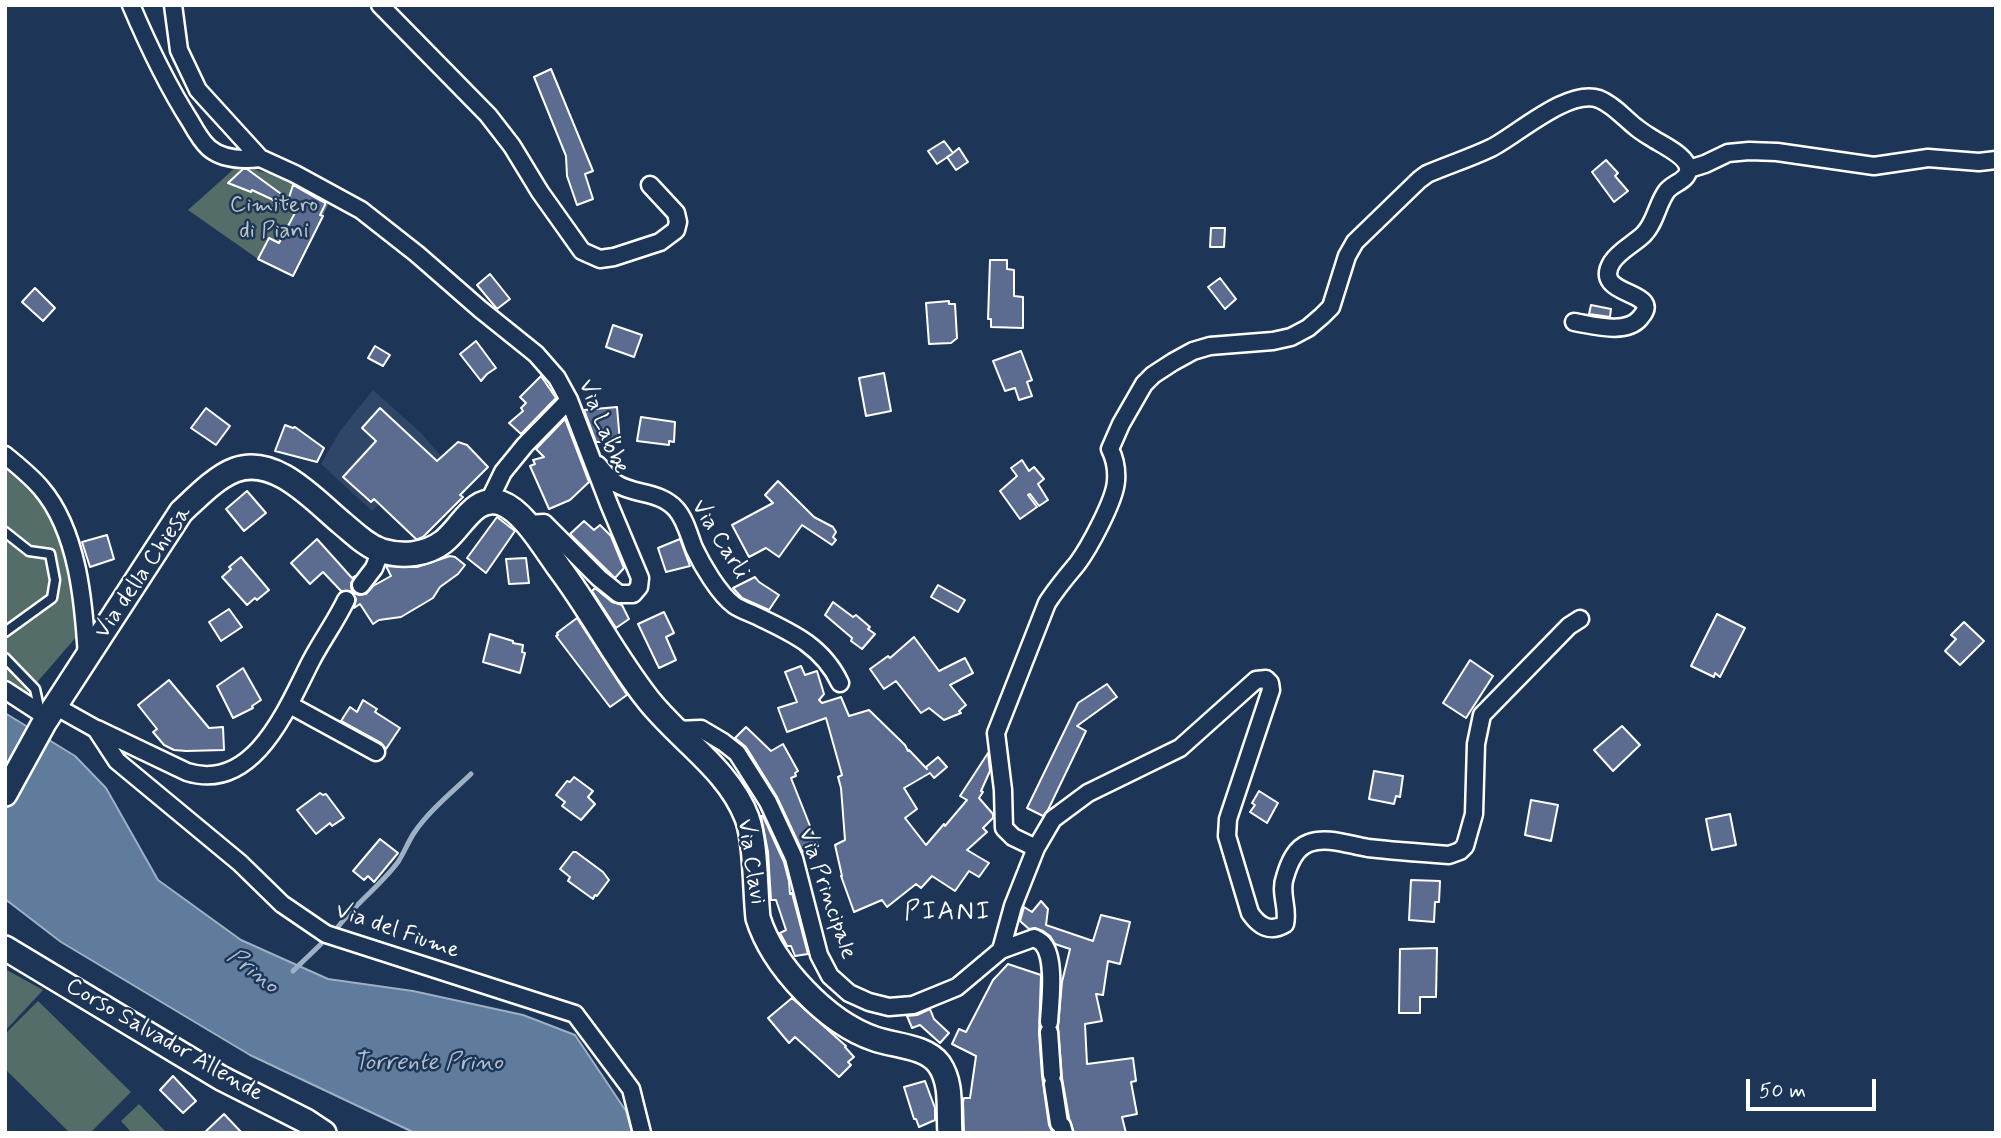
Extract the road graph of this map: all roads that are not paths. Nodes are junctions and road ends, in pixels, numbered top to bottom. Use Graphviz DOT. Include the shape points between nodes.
graph roads {
  1 [pos="131,5"];
  2 [pos="173,5"];
  3 [pos="380,5"];
  4 [pos="260,158"];
  5 [pos="1996,160"];
  6 [pos="1689,169"];
  7 [pos="650,185"];
  8 [pos="1574,322"];
  9 [pos="569,400"];
  10 [pos="589,453"];
  11 [pos="5,455"];
  12 [pos="489,501"];
  13 [pos="527,524"];
  14 [pos="5,531"];
  15 [pos="381,550"];
  16 [pos="361,585"];
  17 [pos="346,600"];
  18 [pos="1580,619"];
  19 [pos="5,632"];
  20 [pos="5,658"];
  21 [pos="87,658"];
  22 [pos="840,683"];
  23 [pos="5,690"];
  24 [pos="290,705"];
  25 [pos="47,715"];
  26 [pos="96,729"];
  27 [pos="675,730"];
  28 [pos="376,752"];
  29 [pos="5,794"];
  30 [pos="1036,848"];
  31 [pos="5,948"];
  32 [pos="1001,950"];
  33 [pos="324,1133"];
  34 [pos="642,1133"];
  35 [pos="950,1133"];
  36 [pos="1064,1133"];
  1 -- 4 [label="street, Via Labbe" via="183,109 208,148 239,160"];
  2 -- 4 [label="street, Via Labbe" via="180,50 198,90"];
  3 -- 7 [label="street" via="488,115 582,251 600,258 614,257 660,242 676,230 676,213"];
  4 -- 9 [label="street, Via Labbe" via="361,210 537,354"];
  5 -- 6 [label="street" via="1928,158 1874,166 1749,150"];
  6 -- 8 [label="street" via="1666,191 1646,232 1610,265 1610,281 1646,305 1638,321 1617,327"];
  6 -- 30 [label="street" via="1667,146 1599,99 1573,100 1490,149 1419,180 1355,242 1331,307 1308,328 1282,339 1193,351 1144,384 1110,449 1116,483 1097,530 1046,603 996,733 1004,828"];
  9 -- 10 [label="street, Via Labbe"];
  9 -- 12 [label="street" via="503,472"];
  10 -- 13 [label="street, Via Labbe" via="640,578 636,591 619,594 544,523"];
  10 -- 22 [label="street, Via Carli" via="615,483 652,494 676,509 695,551 734,605 816,648"];
  11 -- 21 [label="street, Via della Chiesa" via="42,488 68,537 84,606"];
  12 -- 13 [label="main road, Via Clavi" via="502,503"];
  12 -- 15 [label="main road" via="430,550 416,554"];
  13 -- 27 [label="main road, Via Clavi" via="646,697"];
  14 -- 19 [label="lane" via="29,551 50,554 55,580 52,598"];
  15 -- 16 [label="street"];
  15 -- 21 [label="main road, Via della Chiesa" via="286,477 268,468 235,470 181,512"];
  17 -- 24 [label="street, Via del Fiume"];
  18 -- 30 [label="street" via="1482,715 1476,744 1474,814 1465,846 1449,855 1322,840 1307,843 1297,850 1286,874 1282,887 1288,915 1278,929 1266,928 1250,913 1227,836 1228,820 1271,690 1266,679 1256,680 1180,748 1088,793 1053,819"];
  20 -- 25 [label="lane" via="35,689"];
  21 -- 25 [label="main road, Via della Chiesa"];
  23 -- 25 [label="street, Via del Fiume"];
  24 -- 26 [label="street, Via del Fiume" via="251,757 232,771 201,777"];
  24 -- 28 [label="street"];
  25 -- 26 [label="street, Via del Fiume"];
  25 -- 29 [label="main road, Via della Chiesa"];
  26 -- 34 [label="street, Via del Fiume" via="117,761 282,904 326,934 575,1014 631,1089"];
  27 -- 32 [label="street, Via Principale" via="702,729 737,753 768,802 794,858 819,955 830,976 849,993 889,1007 913,1005 957,987"];
  27 -- 35 [label="main road, Via Clavi" via="723,777 747,819 758,918 785,967 823,1009 853,1029 873,1039 929,1053 945,1077"];
  30 -- 32 [label="street"];
  31 -- 33 [label="main road, Corso Salvador Allende"];
  32 -- 36 [label="street, Via Principale" via="1034,938 1048,954 1052,1079"];
}
